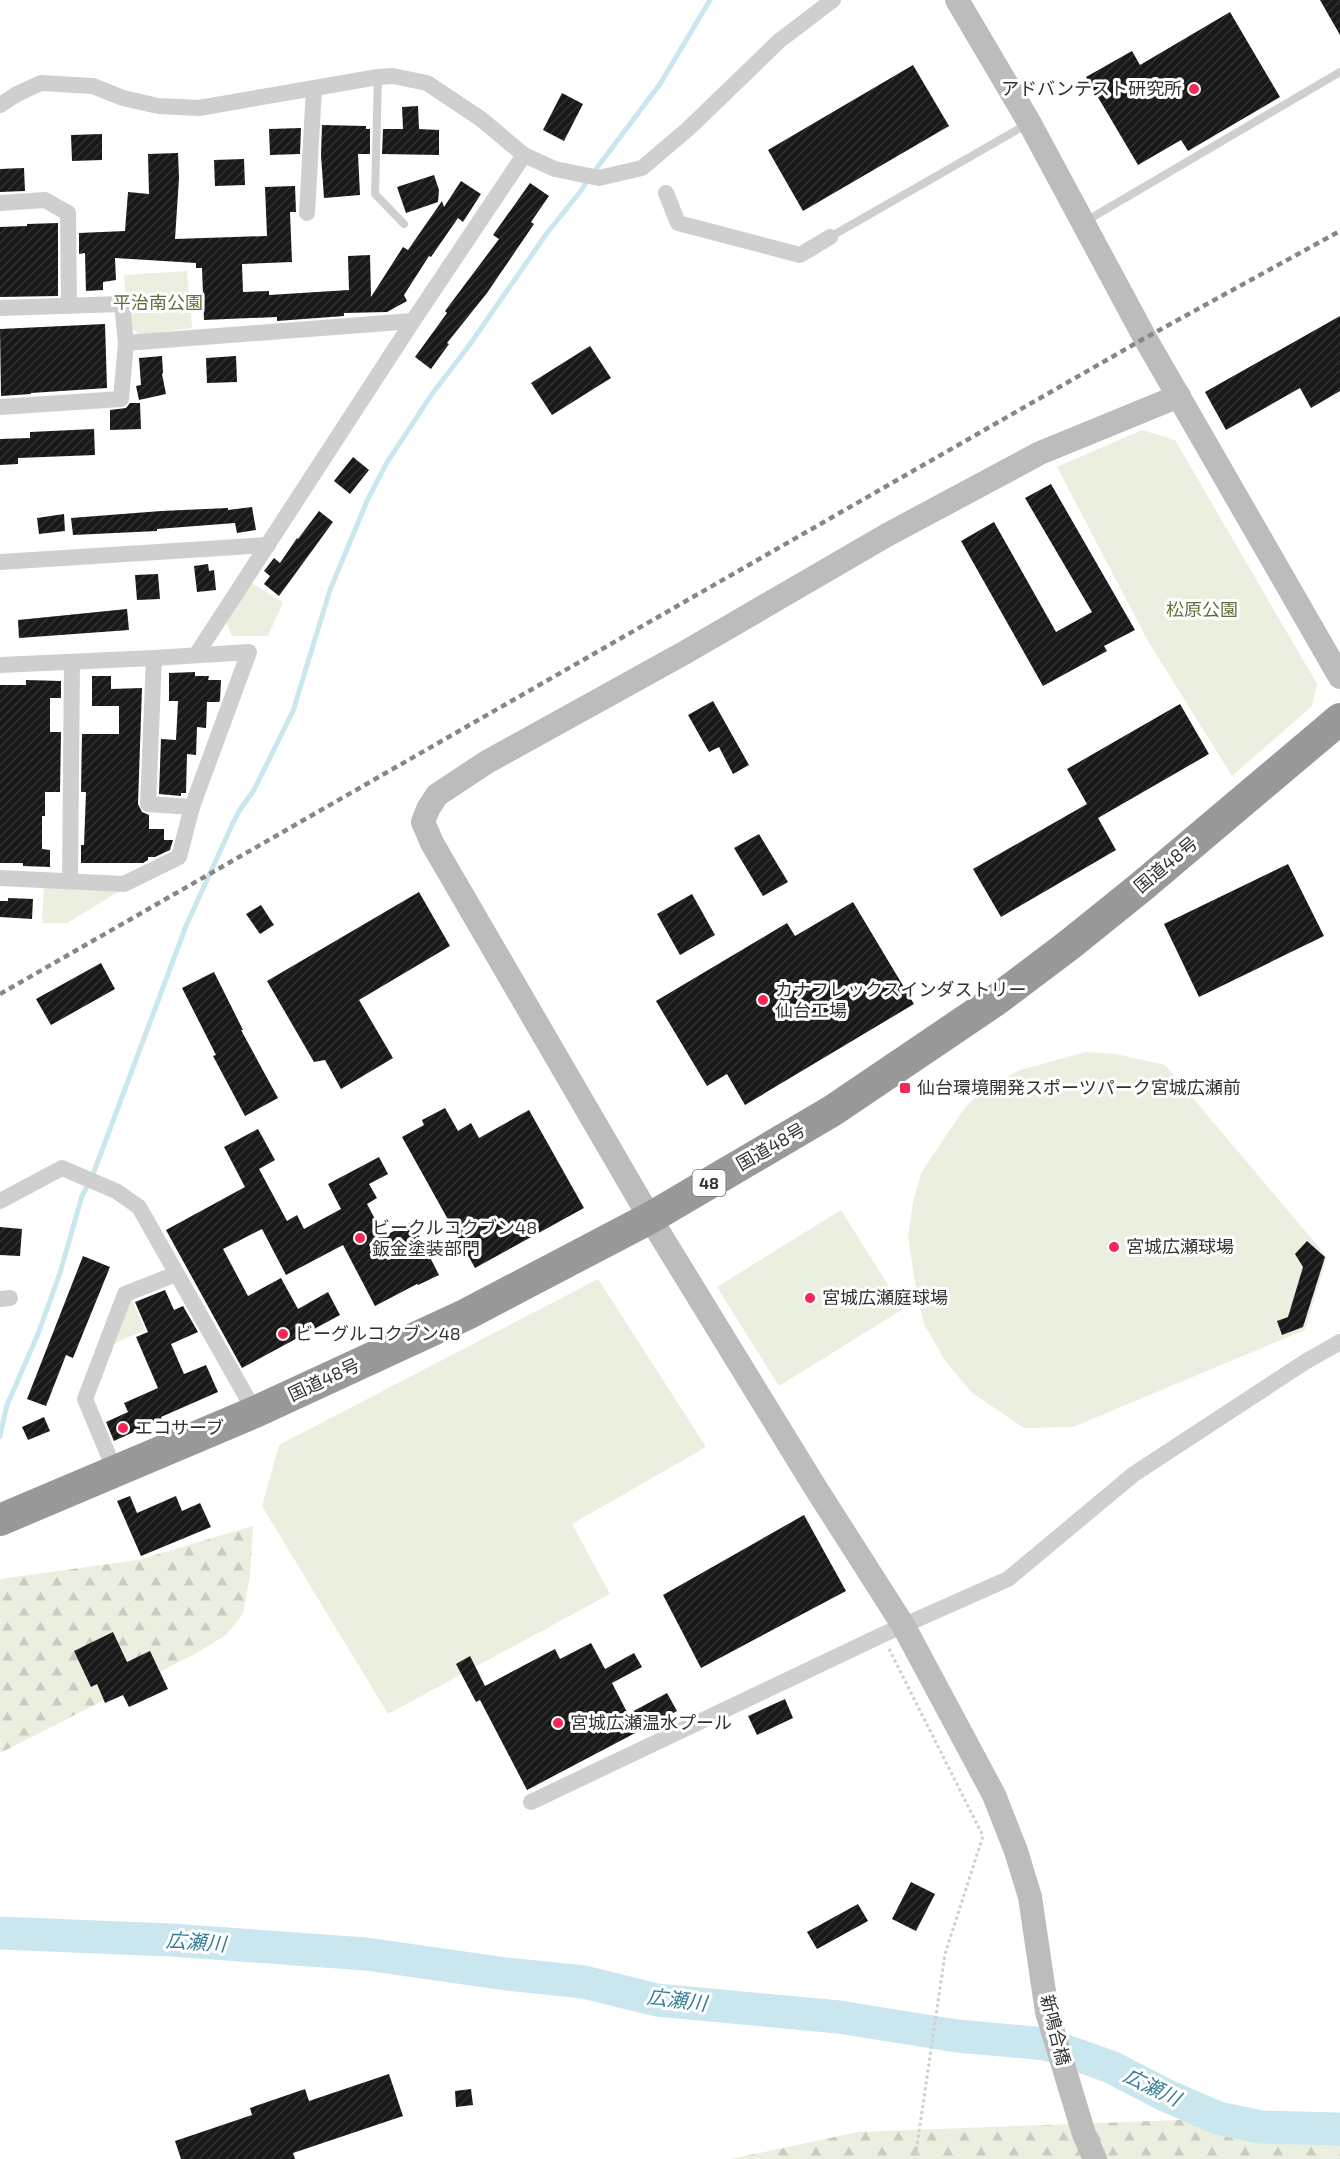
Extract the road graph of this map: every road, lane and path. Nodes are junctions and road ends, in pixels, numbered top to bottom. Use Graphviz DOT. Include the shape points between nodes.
graph roads {
  1 [pos="833,0"];
  2 [pos="957,0"];
  3 [pos="1340,72"];
  4 [pos="378,77"];
  5 [pos="314,88"];
  6 [pos="0,105"];
  7 [pos="1029,122"];
  8 [pos="524,155"];
  9 [pos="666,193"];
  10 [pos="0,203"];
  11 [pos="307,213"];
  12 [pos="1083,223"];
  13 [pos="404,224"];
  14 [pos="830,237"];
  15 [pos="69,306"];
  16 [pos="0,308"];
  17 [pos="413,321"];
  18 [pos="126,344"];
  19 [pos="1179,396"];
  20 [pos="0,407"];
  21 [pos="268,545"];
  22 [pos="0,562"];
  23 [pos="196,656"];
  24 [pos="154,658"];
  25 [pos="72,662"];
  26 [pos="0,665"];
  27 [pos="1340,677"];
  28 [pos="1340,719"];
  29 [pos="192,807"];
  30 [pos="0,878"];
  31 [pos="70,881"];
  32 [pos="0,1201"];
  33 [pos="650,1218"];
  34 [pos="176,1274"];
  35 [pos="1340,1342"];
  36 [pos="255,1412"];
  37 [pos="115,1471"];
  38 [pos="0,1520"];
  39 [pos="892,1630"];
  40 [pos="531,1802"];
  41 [pos="915,2159"];
  42 [pos="1095,2159"];
  1 -- 8 [label="street" via="779,41 642,168 599,178 555,169"];
  2 -- 7 [label="street"];
  3 -- 12 [label="lane"];
  4 -- 5 [label="street"];
  4 -- 8 [label="street" via="427,83 481,119"];
  4 -- 13 [label="lane" via="375,194"];
  5 -- 6 [label="street" via="199,108 158,106 93,86 41,83"];
  5 -- 11 [label="street"];
  7 -- 12 [label="street"];
  7 -- 14 [label="lane"];
  8 -- 17 [label="street"];
  9 -- 14 [label="street" via="678,223 800,255"];
  10 -- 15 [label="street" via="45,200 68,213"];
  12 -- 19 [label="street"];
  15 -- 16 [label="street"];
  15 -- 18 [label="street" via="122,304"];
  17 -- 18 [label="street"];
  17 -- 21 [label="street"];
  18 -- 20 [label="street" via="121,399"];
  19 -- 27 [label="street"];
  19 -- 33 [label="street, 新鳴合橋" via="1040,453 887,535 487,762 432,802 423,822 432,843"];
  21 -- 22 [label="street"];
  21 -- 23 [label="street"];
  23 -- 24 [label="street"];
  23 -- 29 [label="street" via="249,652"];
  24 -- 25 [label="street"];
  24 -- 29 [label="street" via="148,804"];
  25 -- 26 [label="street"];
  25 -- 31 [label="street"];
  28 -- 33 [label="highway, 国道48号 / 48" via="1141,887 996,1000 832,1111"];
  29 -- 31 [label="street" via="179,857 124,884"];
  30 -- 31 [label="street"];
  32 -- 34 [label="street" via="62,1168 116,1191 139,1207"];
  33 -- 36 [label="highway, 国道48号 / 48" via="465,1315"];
  33 -- 39 [label="street, 新鳴合橋" via="814,1487"];
  34 -- 36 [label="street"];
  34 -- 37 [label="street" via="125,1294 85,1399"];
  35 -- 39 [label="street" via="1134,1474 1008,1580"];
  36 -- 37 [label="highway, 国道48号 / 48"];
  37 -- 38 [label="highway, 国道48号 / 48"];
  39 -- 40 [label="street"];
  39 -- 41 [label="path" via="983,1836 945,1954"];
  39 -- 42 [label="street, 新鳴合橋" via="994,1795 1016,1851 1030,1897 1047,2012"];
}
